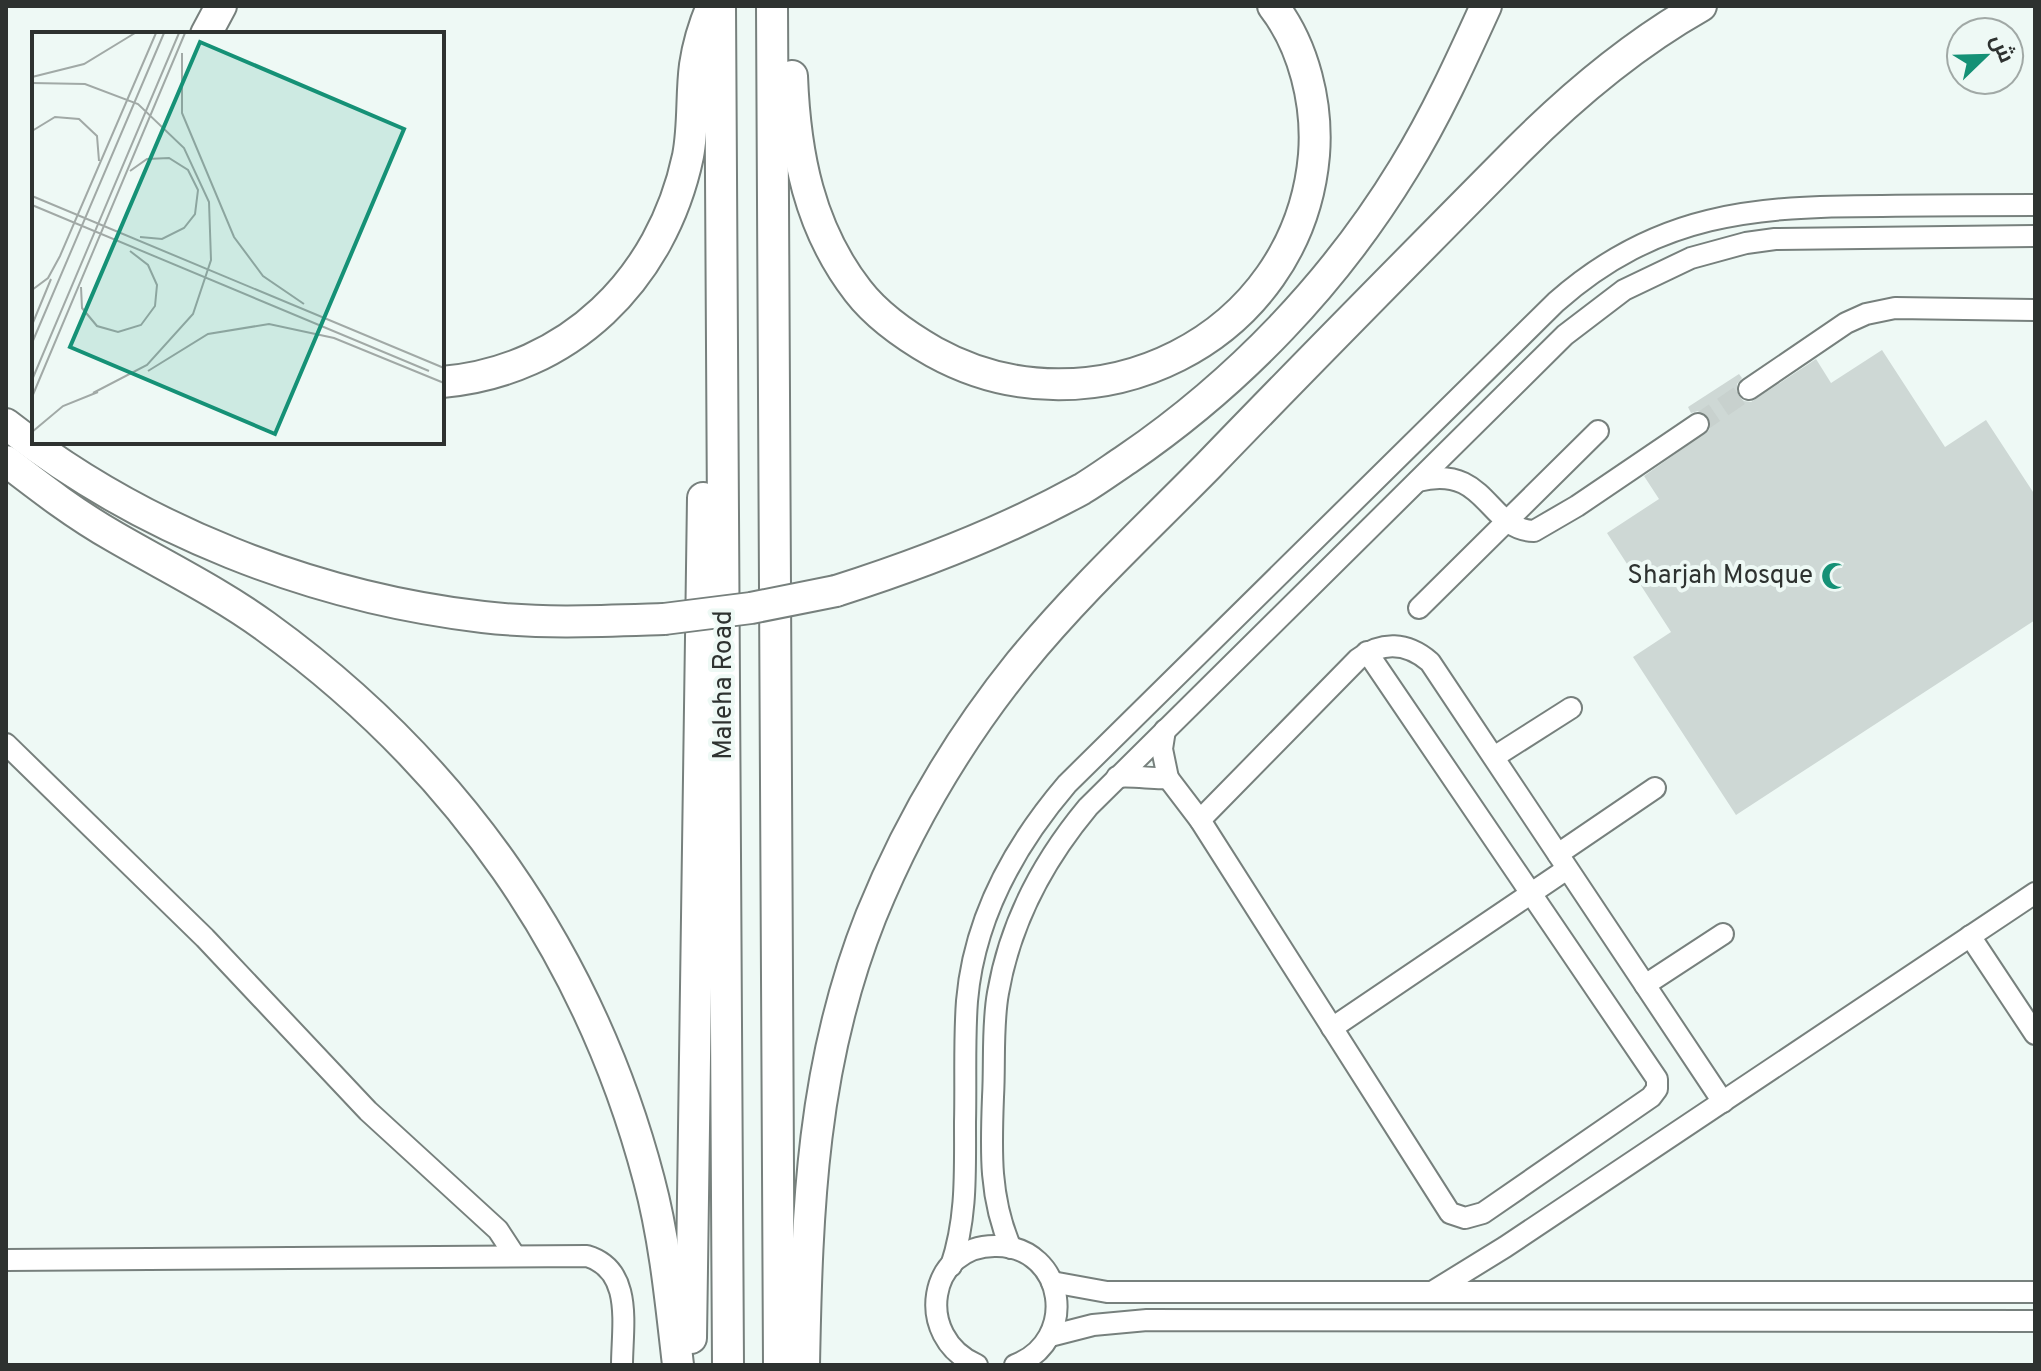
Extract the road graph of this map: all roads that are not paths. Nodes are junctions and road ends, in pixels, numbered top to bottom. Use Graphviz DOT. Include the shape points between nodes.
graph roads {
  1 [pos="221,6"];
  2 [pos="712,6"];
  3 [pos="720,6"];
  4 [pos="772,6"];
  5 [pos="784,6"];
  6 [pos="1273,6"];
  7 [pos="1486,6"];
  8 [pos="1701,6"];
  9 [pos="207,32"];
  10 [pos="2035,205"];
  11 [pos="2035,236"];
  12 [pos="2035,310"];
  13 [pos="722,317"];
  14 [pos="444,382"];
  15 [pos="1749,389"];
  16 [pos="1444,413"];
  17 [pos="6,424"];
  18 [pos="1698,424"];
  19 [pos="1598,431"];
  20 [pos="1462,436"];
  21 [pos="32,442"];
  22 [pos="35,444"];
  23 [pos="6,461"];
  24 [pos="1418,481"];
  25 [pos="1464,481"];
  26 [pos="1372,485"];
  27 [pos="1394,503"];
  28 [pos="1507,520"];
  29 [pos="1419,608"];
  30 [pos="1367,652"];
  31 [pos="1571,708"];
  32 [pos="1165,730"];
  33 [pos="6,744"];
  34 [pos="1494,757"];
  35 [pos="1117,777"];
  36 [pos="1168,778"];
  37 [pos="1655,788"];
  38 [pos="1200,820"];
  39 [pos="1562,861"];
  40 [pos="1532,893"];
  41 [pos="2035,893"];
  42 [pos="1723,934"];
  43 [pos="1970,936"];
  44 [pos="1645,985"];
  45 [pos="1332,1028"];
  46 [pos="2035,1034"];
  47 [pos="1723,1102"];
  48 [pos="1505,1247"];
  49 [pos="1011,1248"];
  50 [pos="515,1256"];
  51 [pos="6,1260"];
  52 [pos="951,1266"];
  53 [pos="1052,1282"];
  54 [pos="1432,1292"];
  55 [pos="1503,1292"];
  56 [pos="2035,1292"];
  57 [pos="2035,1321"];
  58 [pos="1050,1336"];
  59 [pos="966,1362"];
  60 [pos="622,1365"];
  61 [pos="678,1365"];
  62 [pos="691,1365"];
  63 [pos="728,1365"];
  64 [pos="779,1365"];
  65 [pos="804,1365"];
  66 [pos="1015,1365"];
  1 -- 9 [label="highway"];
  2 -- 14 [label="highway" via="699,44 693,122 680,187 635,275 590,323 541,356 492,375"];
  3 -- 13 [label="highway, Maleha Road"];
  4 -- 64 [label="highway, Maleha Road"];
  5 -- 6 [label="highway" via="798,156 807,194 837,261 860,293 886,320 949,360 1020,383 1058,386 1133,375 1202,343 1255,296 1291,241 1312,176 1313,107 1306,73"];
  7 -- 22 [label="highway, bridge" via="1405,167 1353,243 1295,314 1231,378 1084,488 963,546 836,591 664,619 484,617 410,605 307,579 207,542 86,480"];
  8 -- 65 [label="highway" via="1602,72 1538,130 1062,616 1003,684 951,758 882,891 834,1032 808,1204"];
  10 -- 16 [label="street" via="1799,206 1741,213 1682,229 1623,254 1577,284"];
  11 -- 20 [label="street" via="1775,239 1691,258 1624,290 1584,318"];
  12 -- 15 [label="street" via="1895,308 1866,314"];
  13 -- 62 [label="highway" via="703,476"];
  13 -- 63 [label="highway, Maleha Road"];
  16 -- 20 [label="street"];
  16 -- 26 [label="street"];
  17 -- 21 [label="highway, bridge"];
  18 -- 28 [label="street" via="1542,528 1526,531"];
  19 -- 28 [label="street"];
  20 -- 24 [label="street"];
  20 -- 25 [label="street"];
  23 -- 61 [label="highway" via="81,517 226,599 303,655 409,749 495,852 563,960 627,1107 650,1184"];
  24 -- 25 [label="street"];
  24 -- 27 [label="street"];
  25 -- 28 [label="street"];
  26 -- 27 [label="street"];
  26 -- 52 [label="street" via="1067,784 1015,854 981,931 970,979 965,1197"];
  27 -- 32 [label="street"];
  28 -- 29 [label="street"];
  30 -- 34 [label="street" via="1393,645 1422,655"];
  30 -- 38 [label="street"];
  30 -- 40 [label="street"];
  31 -- 34 [label="street"];
  32 -- 35 [label="street"];
  32 -- 36 [label="street" via="1162,749"];
  33 -- 50 [label="street" via="194,928 378,1121 498,1230"];
  34 -- 39 [label="street"];
  35 -- 36 [label="street"];
  35 -- 49 [label="street" via="1070,828 1039,875 1002,971 991,1171 998,1215"];
  36 -- 38 [label="street"];
  37 -- 39 [label="street"];
  38 -- 45 [label="street"];
  39 -- 40 [label="street"];
  39 -- 44 [label="street"];
  40 -- 45 [label="street"];
  40 -- 45 [label="street" via="1658,1083 1651,1097 1483,1213 1465,1218 1450,1213"];
  41 -- 43 [label="street"];
  42 -- 44 [label="street"];
  43 -- 46 [label="street"];
  43 -- 47 [label="street"];
  44 -- 47 [label="street"];
  47 -- 48 [label="street"];
  48 -- 54 [label="street"];
  48 -- 55 [label="street" via="1494,1270"];
  49 -- 52 [label="street" via="978,1248"];
  49 -- 53 [label="street" via="1031,1257"];
  50 -- 51 [label="street"];
  50 -- 60 [label="street" via="587,1256 609,1267 621,1288"];
  52 -- 59 [label="street" via="939,1285 935,1307 939,1329"];
  53 -- 54 [label="street" via="1107,1292"];
  53 -- 58 [label="street" via="1057,1315"];
  54 -- 55 [label="street"];
  55 -- 56 [label="street"];
  57 -- 58 [label="street" via="1147,1320"];
  58 -- 66 [label="street" via="1036,1353"];
}
